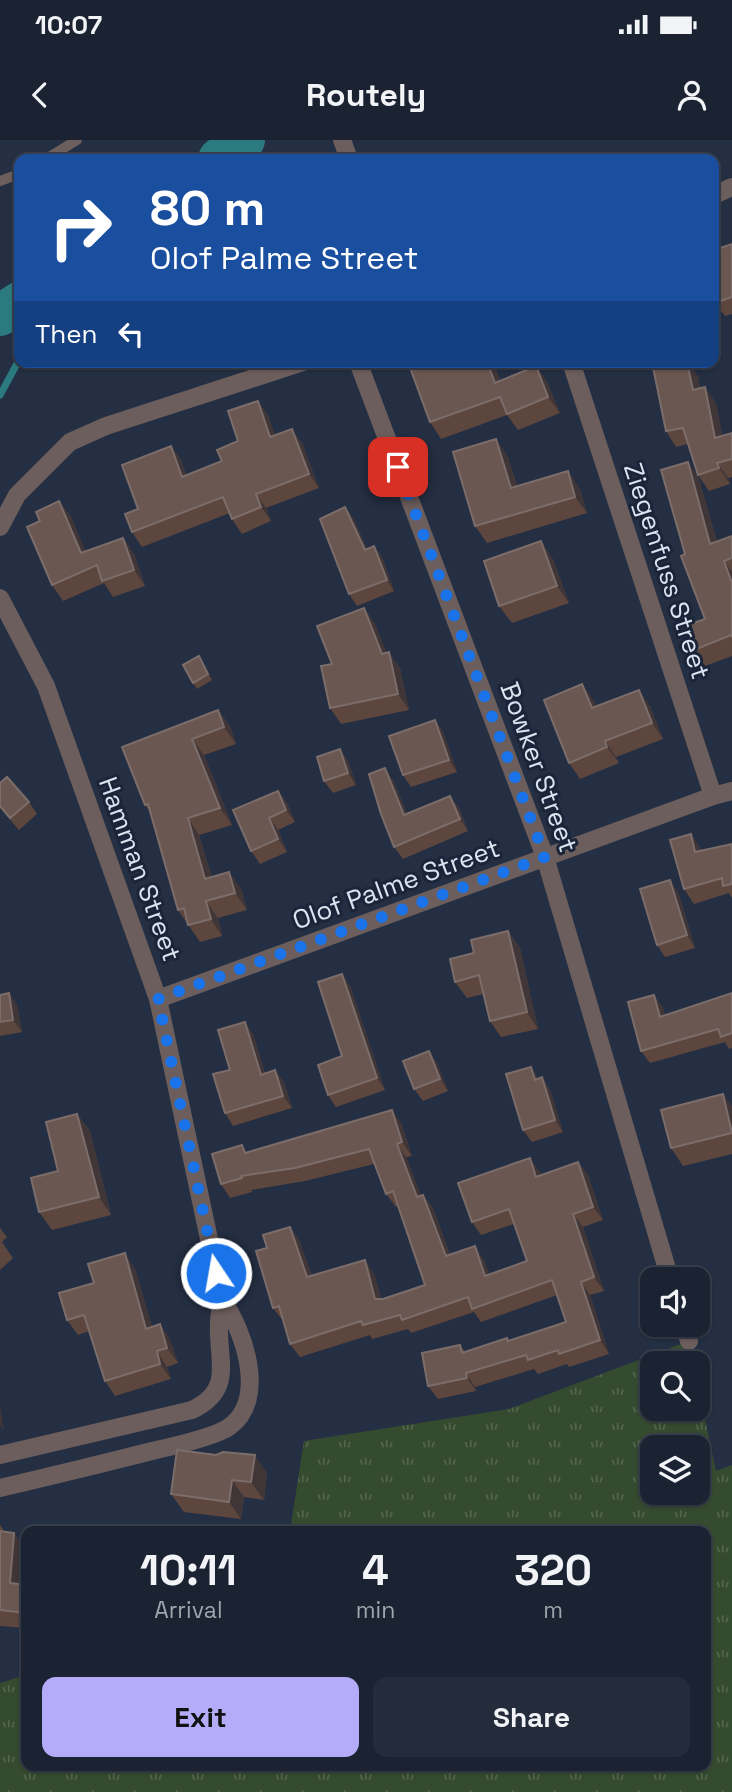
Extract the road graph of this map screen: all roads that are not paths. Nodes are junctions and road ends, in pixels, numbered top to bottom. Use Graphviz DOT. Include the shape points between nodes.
graph roads {
  1 [pos="77,140"];
  2 [pos="54,154"];
  3 [pos="285,368"];
  4 [pos="360,368"];
  5 [pos="573,368"];
  6 [pos="0,527"];
  7 [pos="0,598"];
  8 [pos="732,791"];
  9 [pos="713,796"];
  10 [pos="545,857"];
  11 [pos="158,999"];
  12 [pos="666,1267"];
  13 [pos="222,1300"];
  14 [pos="0,1455"];
  15 [pos="0,1488"];
  1 -- 2 [label="lane"];
  3 -- 6 [label="street" via="70,442 17,495"];
  4 -- 10 [label="street, Bowker Street"];
  5 -- 9 [label="street, Ziegenfuss Street"];
  7 -- 11 [label="street, Hamman Street" via="46,686"];
  8 -- 9 [label="street, Olof Palme Street"];
  9 -- 10 [label="street, Olof Palme Street"];
  10 -- 11 [label="street, Olof Palme Street"];
  10 -- 12 [label="street, Bowker Street"];
  11 -- 13 [label="street, Hamman Street"];
  13 -- 14 [label="street, Hamman Street" via="218,1324 222,1376 206,1404"];
  13 -- 15 [label="street" via="234,1316 251,1378 242,1414 228,1428 181,1444"];
}
